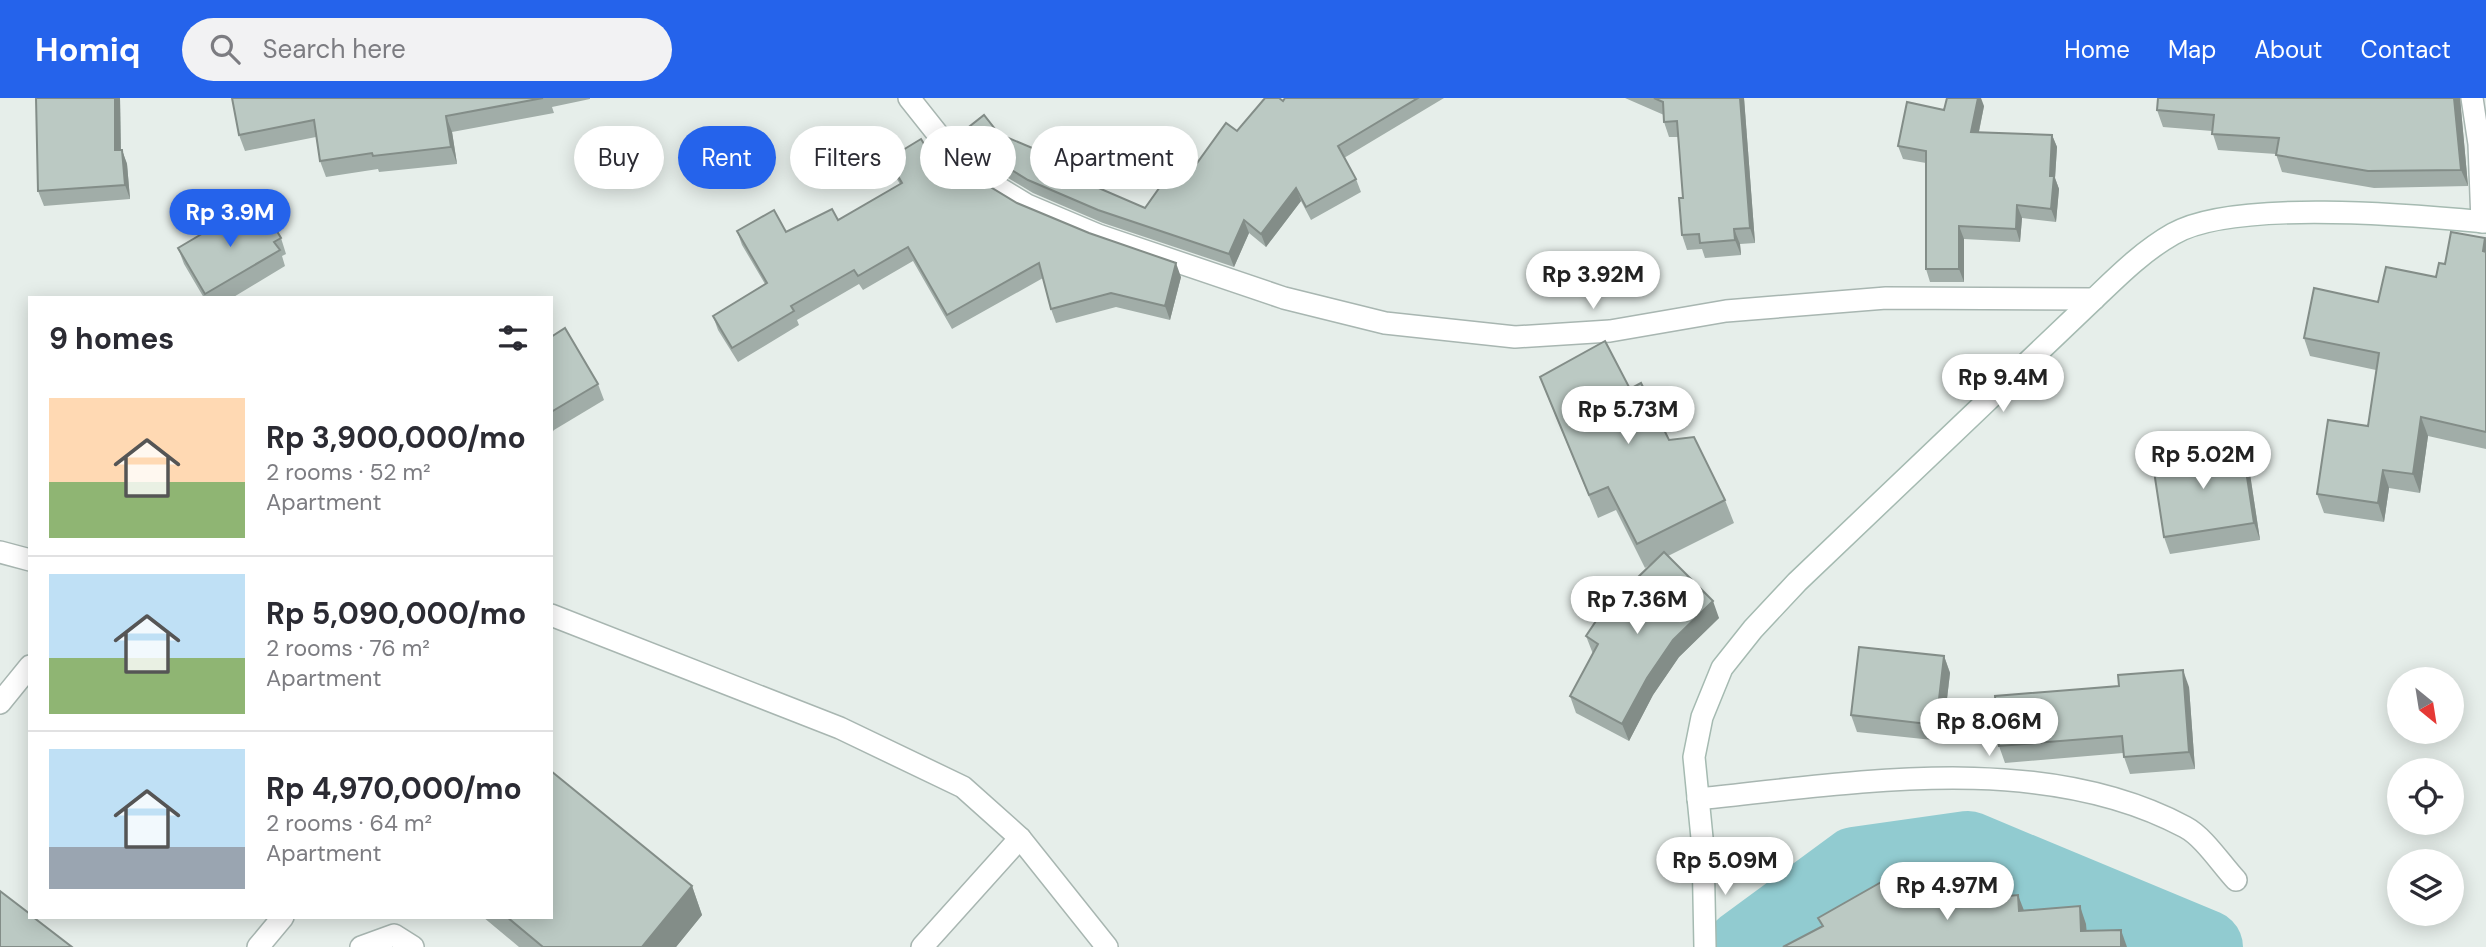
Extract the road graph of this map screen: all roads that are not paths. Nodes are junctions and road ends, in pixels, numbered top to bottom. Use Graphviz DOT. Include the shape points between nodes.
graph roads {
  1 [pos="909,98"];
  2 [pos="2472,98"];
  3 [pos="2484,222"];
  4 [pos="2094,299"];
  5 [pos="0,552"];
  6 [pos="28,559"];
  7 [pos="553,616"];
  8 [pos="28,668"];
  9 [pos="0,703"];
  10 [pos="1698,799"];
  11 [pos="1020,838"];
  12 [pos="2236,880"];
  13 [pos="281,919"];
  14 [pos="258,947"];
  15 [pos="361,947"];
  16 [pos="413,947"];
  17 [pos="922,947"];
  18 [pos="1107,947"];
  19 [pos="1705,947"];
  1 -- 4 [label="street" via="963,166 1027,205 1098,235 1284,298 1385,323 1516,337 1610,331 1726,311 1886,298"];
  2 -- 3 [label="street"];
  3 -- 4 [label="street" via="2344,214 2209,219 2174,234"];
  4 -- 10 [label="street" via="1797,582 1722,668 1702,717 1694,757"];
  5 -- 6 [label="street"];
  7 -- 11 [label="street" via="840,728 963,787"];
  8 -- 9 [label="street"];
  10 -- 12 [label="street" via="1854,783 1983,779 2067,787 2129,803 2187,828"];
  10 -- 19 [label="street"];
  11 -- 17 [label="street"];
  11 -- 18 [label="street"];
  13 -- 14 [label="street"];
  15 -- 16 [label="street" via="394,935"];
}
